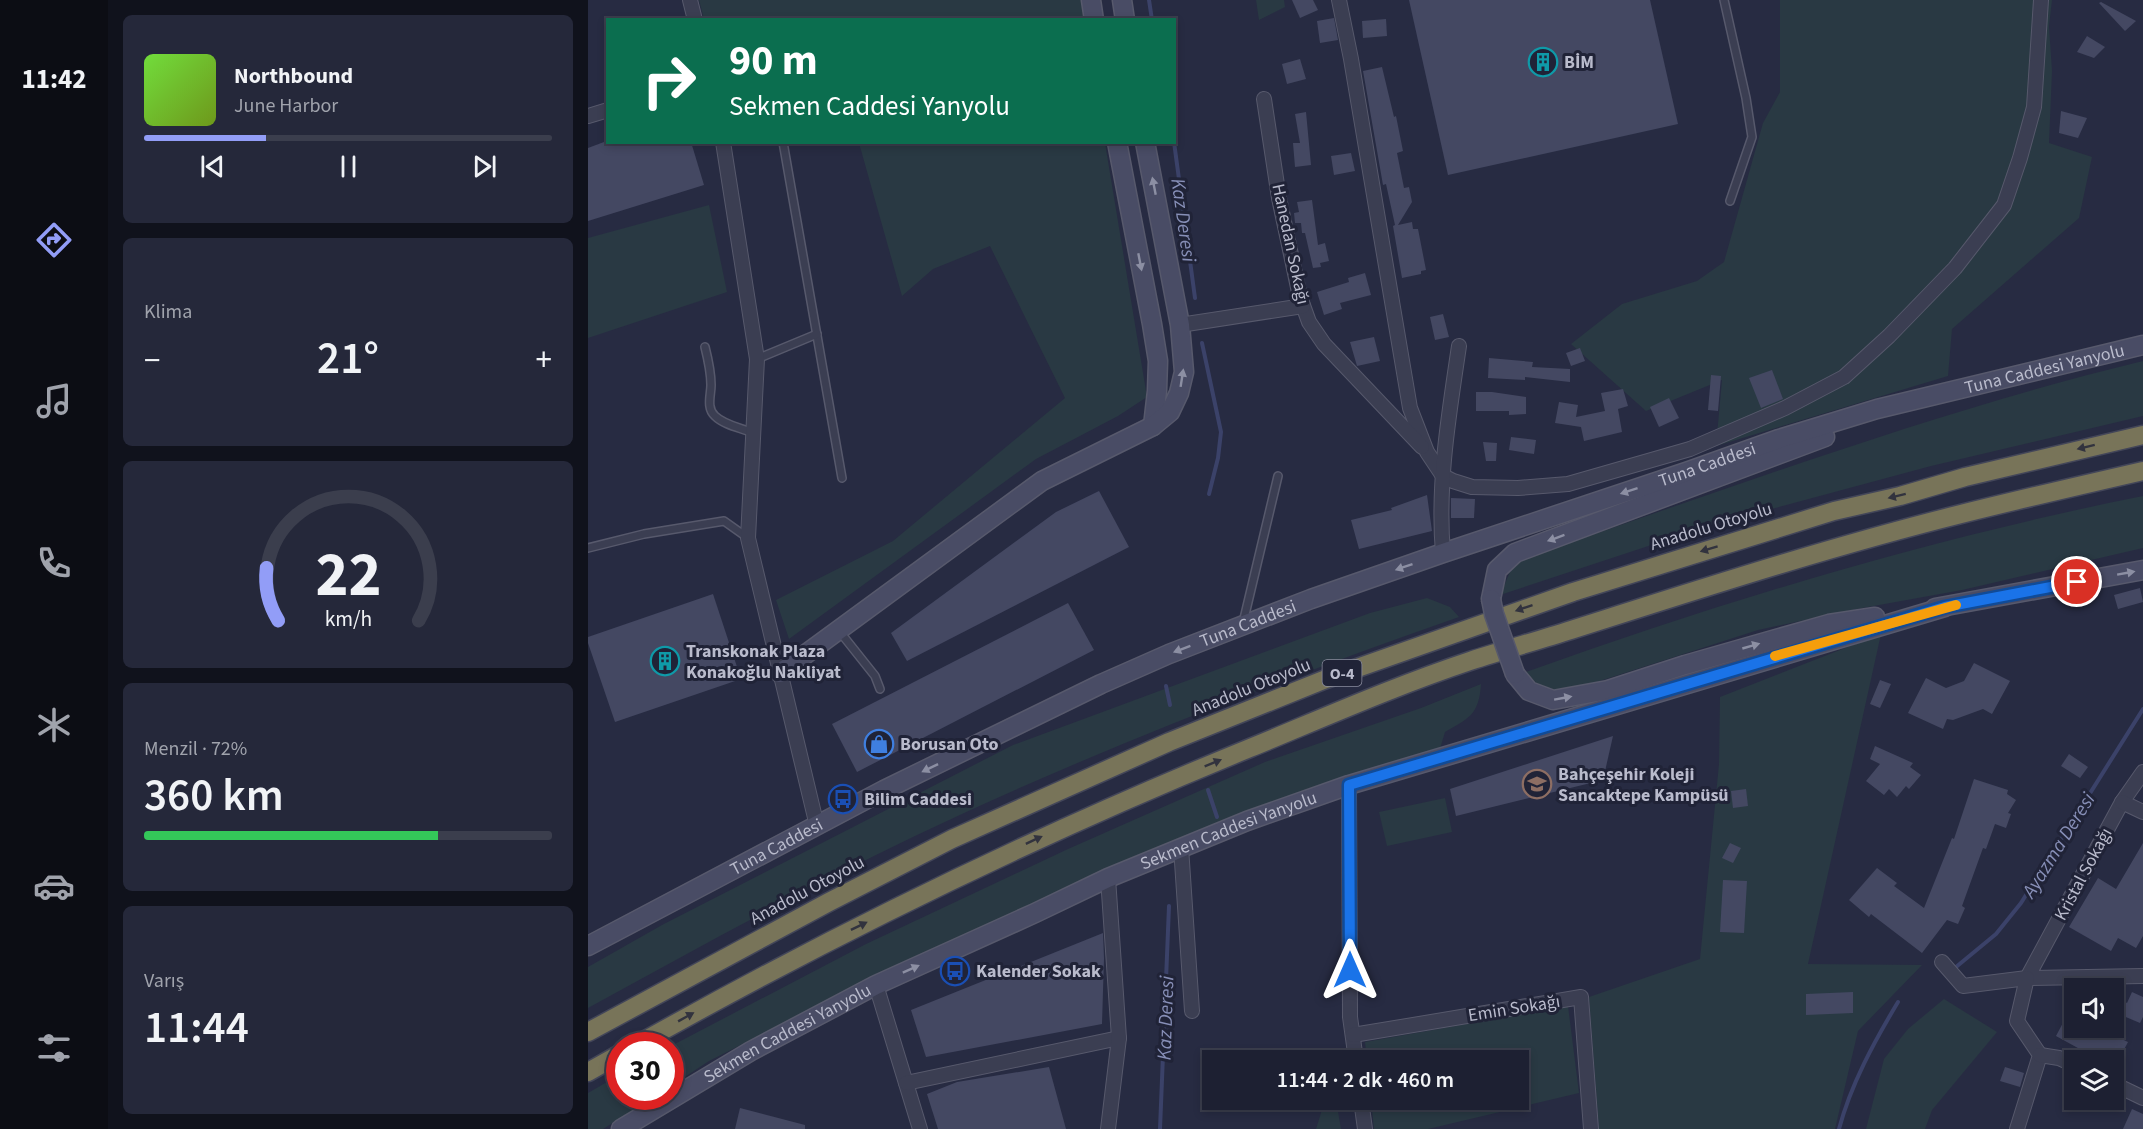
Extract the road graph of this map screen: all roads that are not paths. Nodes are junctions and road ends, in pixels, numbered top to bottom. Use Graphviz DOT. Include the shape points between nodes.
graph roads {
  1 [pos="690,0"];
  2 [pos="1091,0"];
  3 [pos="1122,0"];
  4 [pos="1339,0"];
  5 [pos="1724,0"];
  6 [pos="2041,0"];
  7 [pos="694,18"];
  8 [pos="1094,18"];
  9 [pos="1125,18"];
  10 [pos="1264,99"];
  11 [pos="606,111"];
  12 [pos="588,116"];
  13 [pos="723,144"];
  14 [pos="783,144"];
  15 [pos="1117,144"];
  16 [pos="1145,144"];
  17 [pos="1730,201"];
  18 [pos="1303,306"];
  19 [pos="1180,325"];
  20 [pos="817,334"];
  21 [pos="2143,345"];
  22 [pos="1459,346"];
  23 [pos="705,347"];
  24 [pos="757,359"];
  25 [pos="1945,393"];
  26 [pos="1153,426"];
  27 [pos="753,433"];
  28 [pos="2143,435"];
  29 [pos="1426,452"];
  30 [pos="2143,471"];
  31 [pos="1278,476"];
  32 [pos="1443,476"];
  33 [pos="842,478"];
  34 [pos="748,538"];
  35 [pos="588,548"];
  36 [pos="1443,553"];
  37 [pos="2143,570"];
  38 [pos="1945,607"];
  39 [pos="1242,626"];
  40 [pos="839,630"];
  41 [pos="780,673"];
  42 [pos="880,688"];
  43 [pos="2143,772"];
  44 [pos="1349,785"];
  45 [pos="2122,802"];
  46 [pos="2143,812"];
  47 [pos="817,826"];
  48 [pos="1181,847"];
  49 [pos="1108,878"];
  50 [pos="588,946"];
  51 [pos="1942,962"];
  52 [pos="2143,976"];
  53 [pos="2027,978"];
  54 [pos="876,985"];
  55 [pos="1192,1011"];
  56 [pos="588,1032"];
  57 [pos="661,1032"];
  58 [pos="1353,1035"];
  59 [pos="1119,1038"];
  60 [pos="1355,1050"];
  61 [pos="2040,1055"];
  62 [pos="2064,1060"];
  63 [pos="606,1062"];
  64 [pos="588,1072"];
  65 [pos="906,1083"];
  66 [pos="2124,1089"];
  67 [pos="2143,1098"];
  68 [pos="1362,1110"];
  69 [pos="621,1129"];
  70 [pos="920,1129"];
  71 [pos="1108,1129"];
  72 [pos="1365,1129"];
  73 [pos="1591,1129"];
  74 [pos="2017,1129"];
  1 -- 7 [label="street"];
  2 -- 8 [label="main road"];
  3 -- 9 [label="main road"];
  4 -- 29 [label="street" via="1410,408"];
  5 -- 17 [label="lane" via="1752,137"];
  6 -- 32 [label="street" via="2034,107 2004,205 1955,268 1844,377 1785,408 1690,449 1568,484 1472,486"];
  10 -- 18 [label="street, Hanedan Sokağı" via="1279,198"];
  11 -- 12 [label="street"];
  13 -- 24 [label="street"];
  14 -- 20 [label="lane"];
  15 -- 26 [label="main road, one-way" via="1158,361"];
  19 -- 16 [label="main road, one-way"];
  18 -- 19 [label="street"];
  18 -- 29 [label="street, Hanedan Sokağı" via="1324,344"];
  26 -- 19 [label="main road, one-way" via="1170,412 1179,393 1184,372"];
  20 -- 24 [label="lane"];
  20 -- 33 [label="lane"];
  21 -- 25 [label="main road, Tuna Caddesi Yanyolu"];
  22 -- 32 [label="street"];
  23 -- 27 [label="lane" via="710,409 725,423"];
  24 -- 27 [label="street"];
  25 -- 36 [label="main road, Tuna Caddesi, one-way" via="1779,439"];
  25 -- 38 [label="main road, one-way, bridge" via="1515,553 1497,570 1491,599 1515,674 1529,692 1553,700 1608,690 1829,624"];
  26 -- 40 [label="main road" via="1042,481"];
  27 -- 34 [label="street"];
  28 -- 56 [label="highway, Anadolu Otoyolu / O-4, one-way" via="1834,511 1573,591 1326,679 1169,742 952,839"];
  29 -- 32 [label="street"];
  57 -- 30 [label="highway, O-4, one-way" via="974,868 1175,778 1386,692 1468,662 1860,541"];
  31 -- 39 [label="lane"];
  32 -- 36 [label="street"];
  34 -- 35 [label="lane" via="724,520"];
  34 -- 41 [label="street"];
  36 -- 39 [label="main road, Tuna Caddesi, one-way"];
  38 -- 37 [label="main road, one-way"];
  38 -- 44 [label="main road, Sekmen Caddesi Yanyolu"];
  39 -- 47 [label="main road, Tuna Caddesi, one-way" via="1101,684"];
  40 -- 41 [label="main road"];
  40 -- 42 [label="lane"];
  41 -- 47 [label="street"];
  43 -- 45 [label="street, Kristal Sokağı"];
  44 -- 48 [label="main road, Sekmen Caddesi Yanyolu"];
  44 -- 58 [label="street"];
  45 -- 46 [label="street"];
  45 -- 53 [label="street, Kristal Sokağı"];
  47 -- 50 [label="main road, Tuna Caddesi"];
  48 -- 49 [label="main road, Sekmen Caddesi Yanyolu"];
  48 -- 55 [label="street"];
  54 -- 49 [label="main road, Sekmen Caddesi Yanyolu, one-way"];
  49 -- 59 [label="street"];
  51 -- 53 [label="street" via="1963,986"];
  52 -- 53 [label="street"];
  53 -- 61 [label="street, Kristal Sokağı" via="2017,1022"];
  54 -- 65 [label="street"];
  54 -- 69 [label="main road, Sekmen Caddesi Yanyolu" via="751,1051"];
  58 -- 60 [label="street"];
  58 -- 73 [label="street, Emin Sokağı" via="1581,997"];
  59 -- 65 [label="street"];
  59 -- 71 [label="street"];
  61 -- 62 [label="street"];
  61 -- 74 [label="street"];
  63 -- 64 [label="highway"];
  65 -- 70 [label="street"];
  66 -- 67 [label="street"];
  68 -- 72 [label="street"];
}
